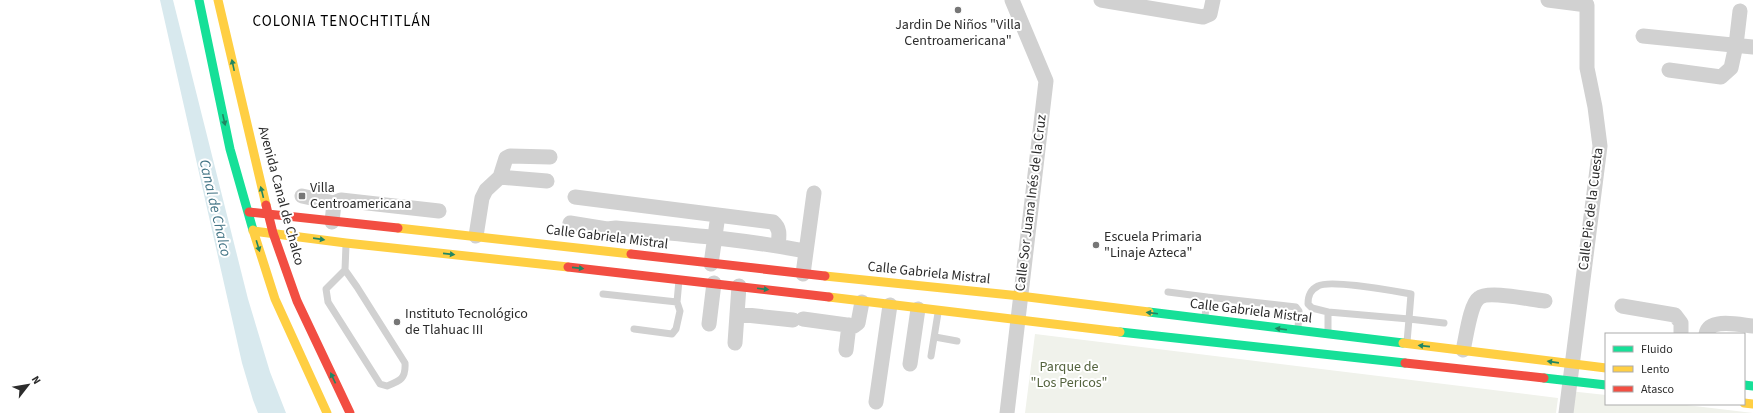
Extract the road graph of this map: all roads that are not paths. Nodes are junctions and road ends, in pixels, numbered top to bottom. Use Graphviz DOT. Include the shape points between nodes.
graph roads {
  1 [pos="199,0"];
  2 [pos="218,0"];
  3 [pos="1012,0"];
  4 [pos="1101,0"];
  5 [pos="1213,0"];
  6 [pos="1548,0"];
  7 [pos="1152,4"];
  8 [pos="1740,11"];
  9 [pos="1643,36"];
  10 [pos="1736,45"];
  11 [pos="1753,47"];
  12 [pos="1669,70"];
  13 [pos="550,157"];
  14 [pos="500,177"];
  15 [pos="547,181"];
  16 [pos="814,193"];
  17 [pos="302,196"];
  18 [pos="575,197"];
  19 [pos="334,203"];
  20 [pos="618,203"];
  21 [pos="438,211"];
  22 [pos="249,212"];
  23 [pos="268,214"];
  24 [pos="718,215"];
  25 [pos="332,222"];
  26 [pos="570,223"];
  27 [pos="612,228"];
  28 [pos="253,231"];
  29 [pos="273,233"];
  30 [pos="476,236"];
  31 [pos="714,238"];
  32 [pos="346,243"];
  33 [pos="778,246"];
  34 [pos="607,251"];
  35 [pos="805,251"];
  36 [pos="710,264"];
  37 [pos="345,270"];
  38 [pos="605,271"];
  39 [pos="803,274"];
  40 [pos="679,280"];
  41 [pos="714,283"];
  42 [pos="739,286"];
  43 [pos="1168,292"];
  44 [pos="603,294"];
  45 [pos="1020,296"];
  46 [pos="1207,297"];
  47 [pos="1545,301"];
  48 [pos="677,302"];
  49 [pos="862,302"];
  50 [pos="890,305"];
  51 [pos="1622,306"];
  52 [pos="918,309"];
  53 [pos="938,311"];
  54 [pos="1328,312"];
  55 [pos="736,314"];
  56 [pos="1409,318"];
  57 [pos="1205,319"];
  58 [pos="1018,321"];
  59 [pos="1444,323"];
  60 [pos="709,324"];
  61 [pos="849,325"];
  62 [pos="1753,326"];
  63 [pos="634,328"];
  64 [pos="1681,333"];
  65 [pos="1706,333"];
  66 [pos="1328,334"];
  67 [pos="935,337"];
  68 [pos="957,341"];
  69 [pos="1298,341"];
  70 [pos="735,344"];
  71 [pos="1407,344"];
  72 [pos="846,350"];
  73 [pos="1463,350"];
  74 [pos="931,356"];
  75 [pos="910,364"];
  76 [pos="1572,365"];
  77 [pos="1605,368"];
  78 [pos="1570,381"];
  79 [pos="1605,385"];
  80 [pos="876,402"];
  81 [pos="327,413"];
  82 [pos="350,413"];
  83 [pos="1007,413"];
  84 [pos="1566,413"];
  1 -- 22 [label="street, one-way" via="230,149"];
  23 -- 2 [label="street, Avenida Canal de Chalco, one-way"];
  3 -- 45 [label="street, Calle Sor Juana Inés de la Cruz" via="1046,81"];
  4 -- 7 [label="street"];
  5 -- 7 [label="street" via="1210,14 1203,17"];
  6 -- 76 [label="street, Calle Pie de la Cuesta" via="1587,5 1587,68 1600,146"];
  8 -- 10 [label="street"];
  9 -- 10 [label="street"];
  10 -- 11 [label="street"];
  10 -- 12 [label="street" via="1731,68 1721,77"];
  13 -- 14 [label="street" via="510,156 506,158"];
  14 -- 15 [label="street"];
  14 -- 30 [label="street" via="486,190 482,198"];
  16 -- 35 [label="street"];
  17 -- 19 [label="street"];
  18 -- 20 [label="street"];
  19 -- 21 [label="street" via="341,200"];
  19 -- 25 [label="street"];
  20 -- 24 [label="street"];
  20 -- 27 [label="street"];
  22 -- 23 [label="street, Calle Gabriela Mistral"];
  22 -- 28 [label="street"];
  23 -- 25 [label="street, Calle Gabriela Mistral"];
  23 -- 29 [label="street, Avenida Canal de Chalco"];
  24 -- 31 [label="street"];
  24 -- 33 [label="street" via="773,222 778,226"];
  25 -- 30 [label="street, Calle Gabriela Mistral"];
  26 -- 27 [label="street"];
  27 -- 31 [label="street"];
  27 -- 34 [label="street"];
  28 -- 29 [label="street, Calle Gabriela Mistral"];
  28 -- 81 [label="street, one-way" via="275,299"];
  29 -- 32 [label="street, Calle Gabriela Mistral, one-way"];
  82 -- 29 [label="street, Avenida Canal de Chalco, one-way" via="297,301"];
  30 -- 34 [label="street, Calle Gabriela Mistral"];
  31 -- 33 [label="street"];
  31 -- 36 [label="street"];
  32 -- 37 [label="lane"];
  32 -- 38 [label="street, Calle Gabriela Mistral, one-way"];
  33 -- 35 [label="street"];
  34 -- 36 [label="street, Calle Gabriela Mistral"];
  34 -- 38 [label="street"];
  35 -- 39 [label="street"];
  36 -- 39 [label="street, Calle Gabriela Mistral"];
  37 -- 37 [label="lane" via="404,363 405,373 399,381 387,386 380,384 328,302 326,289"];
  38 -- 40 [label="street, Calle Gabriela Mistral"];
  39 -- 45 [label="street, Calle Gabriela Mistral"];
  40 -- 41 [label="street, Calle Gabriela Mistral"];
  40 -- 48 [label="lane"];
  41 -- 42 [label="street, Calle Gabriela Mistral"];
  41 -- 60 [label="street"];
  42 -- 49 [label="street, Calle Gabriela Mistral, one-way"];
  42 -- 55 [label="street"];
  43 -- 46 [label="lane"];
  44 -- 48 [label="lane"];
  57 -- 45 [label="street, Calle Gabriela Mistral, one-way"];
  45 -- 58 [label="street, Calle Sor Juana Inés de la Cruz"];
  46 -- 57 [label="lane"];
  46 -- 69 [label="lane" via="1296,307 1299,312"];
  47 -- 73 [label="street" via="1490,295 1479,297 1474,304"];
  48 -- 63 [label="lane" via="680,312 676,329 672,334"];
  49 -- 50 [label="street, Calle Gabriela Mistral"];
  49 -- 61 [label="street" via="858,323 854,326"];
  50 -- 52 [label="street, Calle Gabriela Mistral"];
  50 -- 80 [label="street"];
  51 -- 64 [label="street" via="1675,315 1681,323"];
  52 -- 53 [label="street, Calle Gabriela Mistral"];
  52 -- 75 [label="street"];
  53 -- 58 [label="street, Calle Gabriela Mistral"];
  53 -- 67 [label="lane"];
  54 -- 56 [label="lane"];
  54 -- 56 [label="lane" via="1312,308 1308,304 1308,296 1319,285 1335,284 1411,294"];
  54 -- 66 [label="lane"];
  55 -- 61 [label="street"];
  55 -- 70 [label="street"];
  56 -- 59 [label="lane"];
  56 -- 71 [label="lane"];
  69 -- 57 [label="street, Calle Gabriela Mistral, one-way"];
  58 -- 69 [label="street, Calle Gabriela Mistral"];
  58 -- 83 [label="street, Calle Sor Juana Inés de la Cruz"];
  61 -- 72 [label="street"];
  62 -- 65 [label="street" via="1720,323 1712,325"];
  66 -- 69 [label="street, Calle Gabriela Mistral"];
  66 -- 71 [label="street, Calle Gabriela Mistral"];
  67 -- 68 [label="lane"];
  67 -- 74 [label="lane"];
  69 -- 78 [label="street, Calle Gabriela Mistral"];
  73 -- 71 [label="street, Calle Gabriela Mistral, one-way"];
  76 -- 73 [label="street, Calle Gabriela Mistral, one-way"];
  76 -- 77 [label="street, Calle Gabriela Mistral"];
  76 -- 78 [label="street, Calle Pie de la Cuesta"];
  78 -- 79 [label="street, Calle Gabriela Mistral"];
  78 -- 84 [label="street, Calle Pie de la Cuesta"];
}
